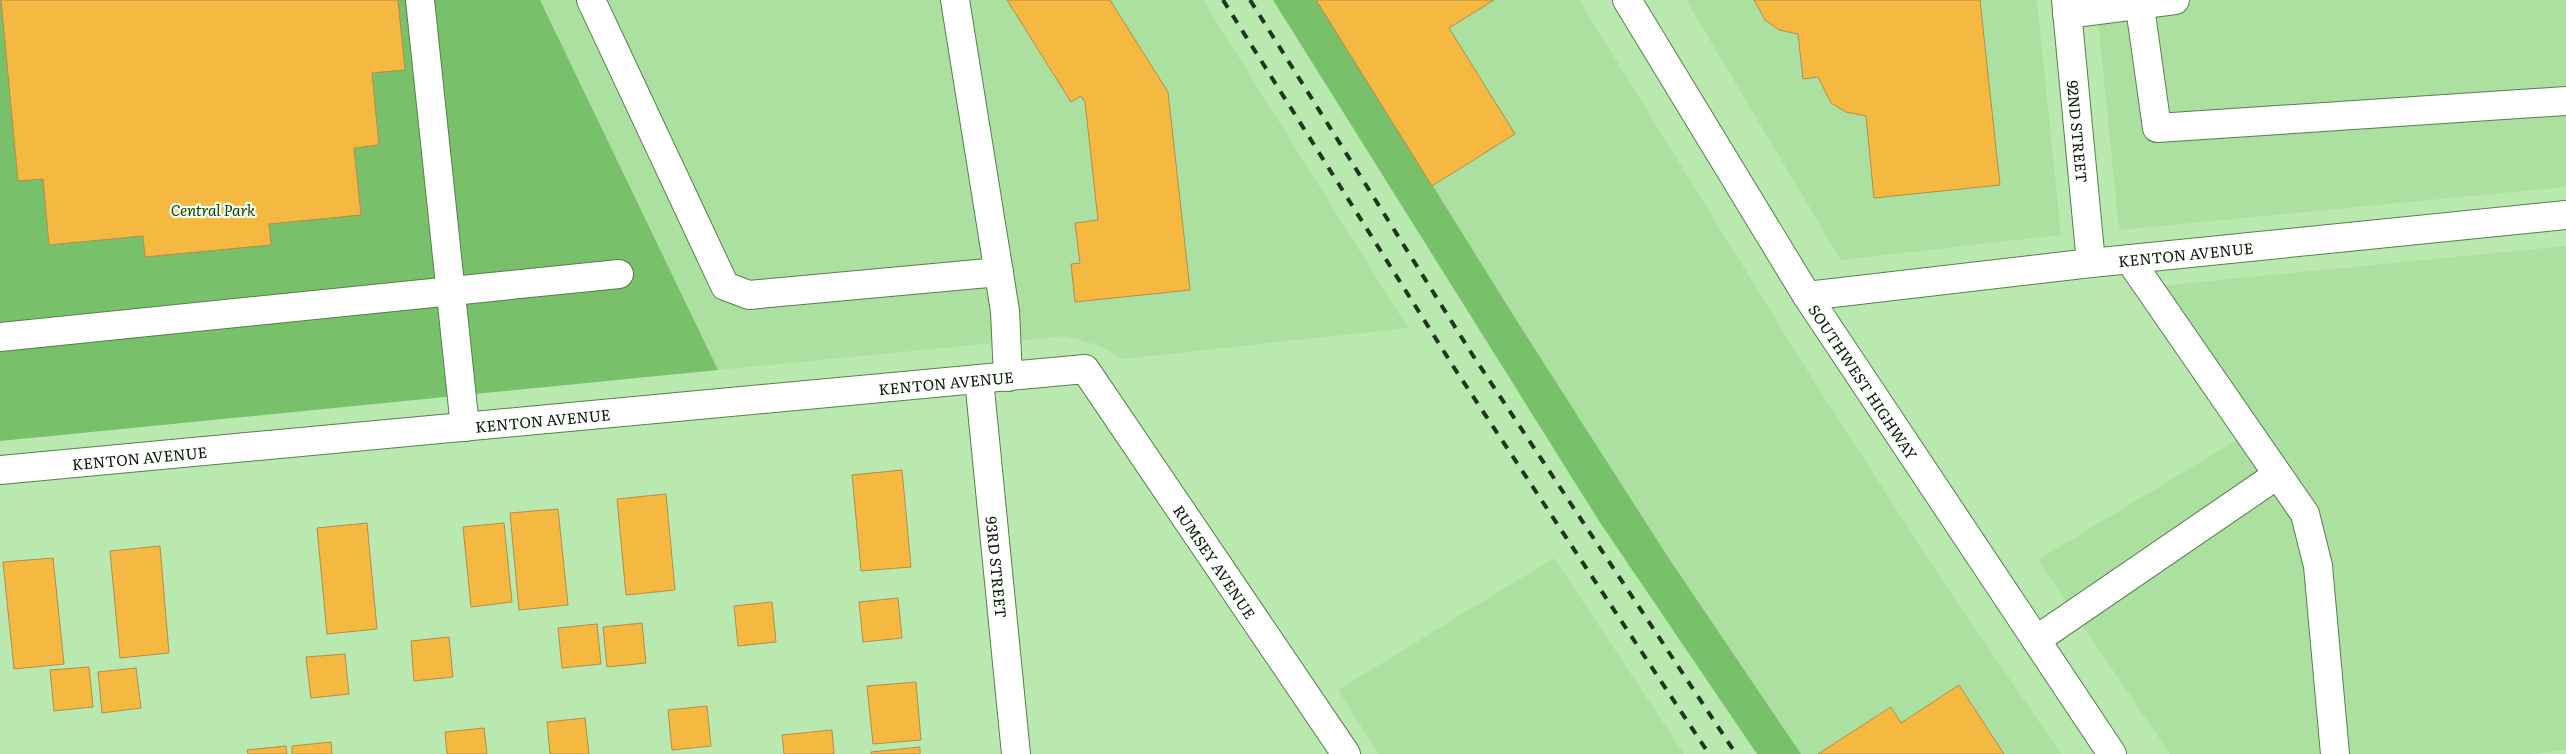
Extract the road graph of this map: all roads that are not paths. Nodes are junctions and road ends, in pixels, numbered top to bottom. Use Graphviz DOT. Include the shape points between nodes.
graph roads {
  1 [pos="420,0"];
  2 [pos="591,0"];
  3 [pos="955,0"];
  4 [pos="2175,0"];
  5 [pos="2139,2"];
  6 [pos="1635,3"];
  7 [pos="2066,7"];
  8 [pos="2566,100"];
  9 [pos="2566,215"];
  10 [pos="2129,259"];
  11 [pos="2090,263"];
  12 [pos="998,272"];
  13 [pos="619,274"];
  14 [pos="451,291"];
  15 [pos="1807,296"];
  16 [pos="0,337"];
  17 [pos="1084,370"];
  18 [pos="1008,377"];
  19 [pos="979,379"];
  20 [pos="465,427"];
  21 [pos="0,470"];
  22 [pos="2277,475"];
  23 [pos="2036,640"];
  24 [pos="1016,754"];
  25 [pos="1346,754"];
  26 [pos="2112,754"];
  27 [pos="2336,754"];
  1 -- 14 [label="street"];
  2 -- 12 [label="street" via="725,286 749,295"];
  3 -- 12 [label="street"];
  4 -- 5 [label="street"];
  5 -- 7 [label="street"];
  5 -- 8 [label="street" via="2157,128"];
  6 -- 15 [label="street, SOUTHWEST HIGHWAY"];
  7 -- 11 [label="street, 92ND STREET"];
  9 -- 10 [label="street, KENTON AVENUE"];
  10 -- 11 [label="street, KENTON AVENUE"];
  10 -- 22 [label="street"];
  11 -- 15 [label="street, KENTON AVENUE"];
  12 -- 18 [label="street" via="1005,311"];
  13 -- 14 [label="street"];
  14 -- 16 [label="street"];
  14 -- 20 [label="street"];
  15 -- 23 [label="street, SOUTHWEST HIGHWAY"];
  17 -- 18 [label="street, KENTON AVENUE"];
  17 -- 25 [label="street, RUMSEY AVENUE"];
  18 -- 19 [label="street, KENTON AVENUE"];
  19 -- 20 [label="street, KENTON AVENUE"];
  19 -- 24 [label="street, 93RD STREET"];
  20 -- 21 [label="street, KENTON AVENUE"];
  22 -- 23 [label="street"];
  22 -- 27 [label="street" via="2305,514 2318,566"];
  23 -- 26 [label="street, SOUTHWEST HIGHWAY"];
}
